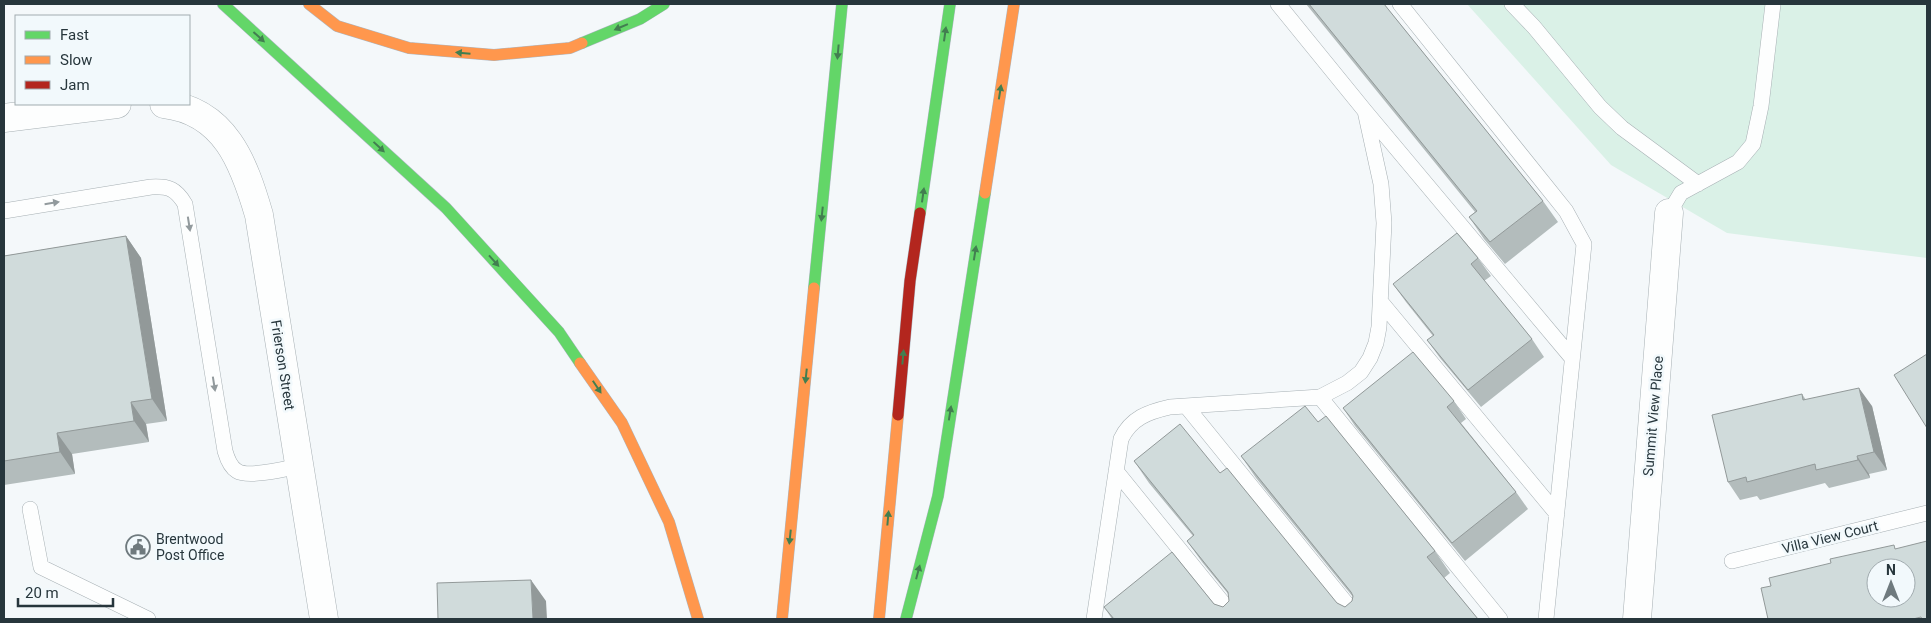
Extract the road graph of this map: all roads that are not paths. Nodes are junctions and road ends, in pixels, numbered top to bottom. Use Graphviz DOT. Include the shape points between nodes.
graph roads {
  1 [pos="224,4"];
  2 [pos="309,4"];
  3 [pos="664,4"];
  4 [pos="842,4"];
  5 [pos="950,4"];
  6 [pos="1014,4"];
  7 [pos="1278,4"];
  8 [pos="1400,4"];
  9 [pos="1512,4"];
  10 [pos="1773,4"];
  11 [pos="109,105"];
  12 [pos="168,105"];
  13 [pos="1365,111"];
  14 [pos="4,118"];
  15 [pos="1698,184"];
  16 [pos="4,211"];
  17 [pos="1669,213"];
  18 [pos="1380,302"];
  19 [pos="1572,358"];
  20 [pos="1320,397"];
  21 [pos="1186,406"];
  22 [pos="300,466"];
  23 [pos="1116,471"];
  24 [pos="30,510"];
  25 [pos="1927,513"];
  26 [pos="1557,514"];
  27 [pos="1732,561"];
  28 [pos="148,619"];
  29 [pos="324,619"];
  30 [pos="698,619"];
  31 [pos="782,619"];
  32 [pos="879,619"];
  33 [pos="906,619"];
  34 [pos="1094,619"];
  35 [pos="1236,619"];
  36 [pos="1359,619"];
  37 [pos="1500,619"];
  38 [pos="1546,619"];
  39 [pos="1637,619"];
  1 -- 30 [label="highway, one-way" via="446,208 559,332 622,423 669,522"];
  3 -- 2 [label="highway, one-way" via="640,19 570,48 494,55 409,48 336,26"];
  4 -- 31 [label="highway, one-way"];
  32 -- 5 [label="highway, one-way" via="910,281"];
  33 -- 6 [label="highway, one-way" via="938,496"];
  7 -- 13 [label="lane"];
  8 -- 19 [label="lane" via="1566,210 1584,244"];
  9 -- 15 [label="lane" via="1600,107 1622,128"];
  10 -- 15 [label="lane" via="1761,106 1753,144 1738,162"];
  11 -- 14 [label="street"];
  12 -- 22 [label="street, Frierson Street" via="186,109 211,123 233,147 248,177 259,215"];
  13 -- 18 [label="lane" via="1381,184 1384,223"];
  13 -- 19 [label="lane"];
  15 -- 17 [label="lane" via="1681,193"];
  16 -- 22 [label="lane, one-way" via="151,187 165,186 178,193 185,204 224,451 236,471 246,474"];
  17 -- 39 [label="street, Summit View Place"];
  18 -- 20 [label="lane" via="1379,328 1370,358 1347,383"];
  18 -- 26 [label="lane"];
  19 -- 26 [label="lane"];
  20 -- 21 [label="lane"];
  20 -- 37 [label="lane"];
  21 -- 23 [label="lane" via="1151,411 1126,428"];
  21 -- 36 [label="lane"];
  22 -- 29 [label="street, Frierson Street"];
  23 -- 34 [label="lane"];
  23 -- 35 [label="lane"];
  24 -- 28 [label="lane" via="40,567"];
  25 -- 27 [label="lane, Villa View Court"];
  26 -- 38 [label="lane"];
}
